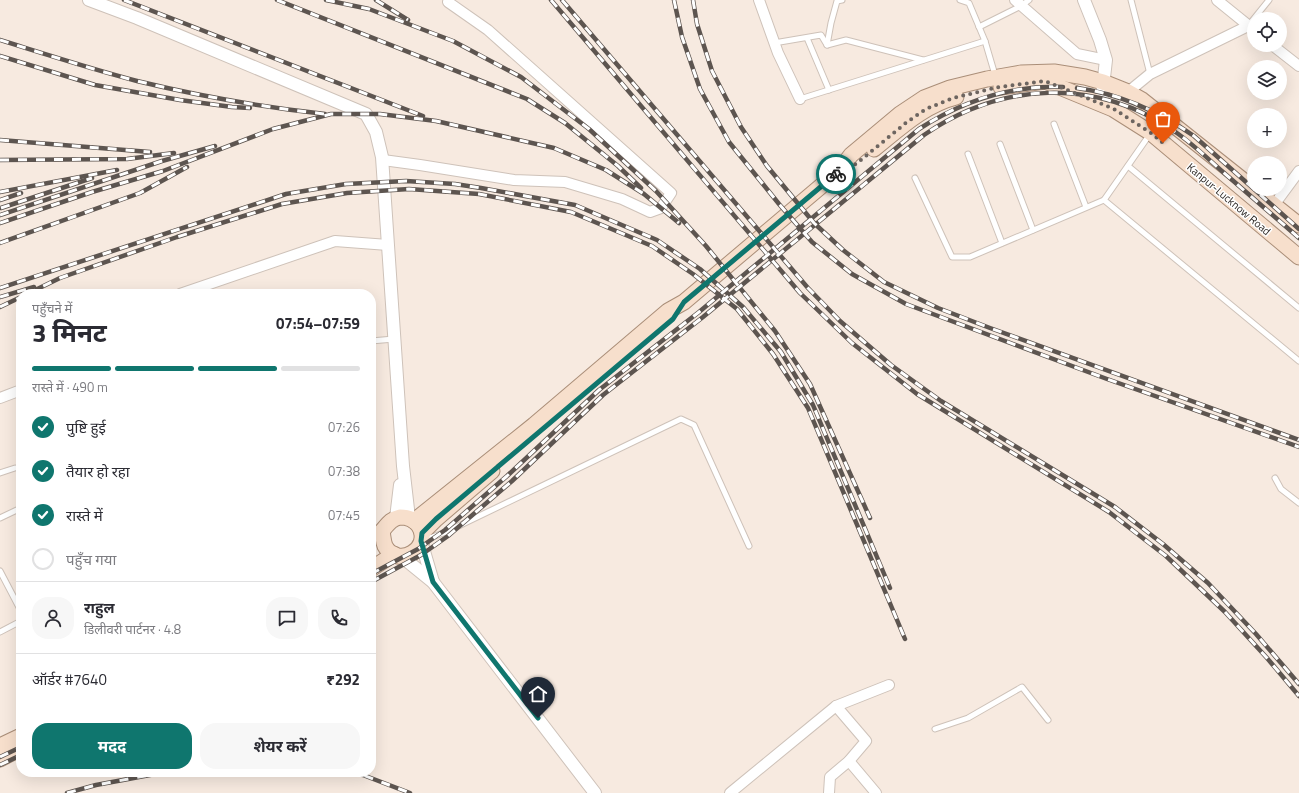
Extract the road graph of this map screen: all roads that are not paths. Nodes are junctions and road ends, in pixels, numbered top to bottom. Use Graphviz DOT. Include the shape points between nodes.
graph roads {
  1 [pos="89,0"];
  2 [pos="759,0"];
  3 [pos="842,0"];
  4 [pos="960,0"];
  5 [pos="1084,0"];
  6 [pos="1131,0"];
  7 [pos="1217,0"];
  8 [pos="1269,0"];
  9 [pos="448,2"];
  10 [pos="1022,2"];
  11 [pos="1261,12"];
  12 [pos="1247,25"];
  13 [pos="979,27"];
  14 [pos="1247,30"];
  15 [pos="807,38"];
  16 [pos="985,41"];
  17 [pos="774,43"];
  18 [pos="827,45"];
  19 [pos="1281,52"];
  20 [pos="924,60"];
  21 [pos="1106,60"];
  22 [pos="1299,66"];
  23 [pos="1150,74"];
  24 [pos="996,78"];
  25 [pos="1103,82"];
  26 [pos="829,90"];
  27 [pos="1128,92"];
  28 [pos="800,99"];
  29 [pos="1101,104"];
  30 [pos="1054,124"];
  31 [pos="1151,133"];
  32 [pos="1000,144"];
  33 [pos="968,154"];
  34 [pos="383,160"];
  35 [pos="1128,166"];
  36 [pos="840,171"];
  37 [pos="1299,171"];
  38 [pos="915,178"];
  39 [pos="1247,183"];
  40 [pos="1263,196"];
  41 [pos="1104,200"];
  42 [pos="1274,205"];
  43 [pos="1086,207"];
  44 [pos="1299,225"];
  45 [pos="1033,230"];
  46 [pos="1002,243"];
  47 [pos="388,246"];
  48 [pos="1299,257"];
  49 [pos="195,289"];
  50 [pos="1299,308"];
  51 [pos="395,339"];
  52 [pos="376,341"];
  53 [pos="1299,361"];
  54 [pos="16,392"];
  55 [pos="0,398"];
  56 [pos="15,468"];
  57 [pos="0,473"];
  58 [pos="1275,478"];
  59 [pos="1299,503"];
  60 [pos="16,510"];
  61 [pos="0,518"];
  62 [pos="412,526"];
  63 [pos="377,529"];
  64 [pos="749,546"];
  65 [pos="398,555"];
  66 [pos="376,566"];
  67 [pos="0,571"];
  68 [pos="433,582"];
  69 [pos="16,601"];
  70 [pos="16,624"];
  71 [pos="0,632"];
  72 [pos="889,685"];
  73 [pos="836,706"];
  74 [pos="1048,720"];
  75 [pos="935,729"];
  76 [pos="16,738"];
  77 [pos="0,746"];
  78 [pos="16,750"];
  79 [pos="0,758"];
  80 [pos="849,761"];
  81 [pos="595,793"];
  82 [pos="730,793"];
  83 [pos="829,793"];
  84 [pos="876,793"];
  1 -- 34 [label="street" via="366,114 376,132"];
  2 -- 17 [label="street"];
  3 -- 18 [label="lane" via="837,1"];
  4 -- 13 [label="lane" via="969,3"];
  5 -- 21 [label="street"];
  6 -- 23 [label="lane"];
  7 -- 12 [label="street"];
  8 -- 11 [label="lane"];
  9 -- 34 [label="street" via="488,30 671,193 660,208 650,212 622,199 565,182 514,180"];
  10 -- 13 [label="lane"];
  10 -- 21 [label="street" via="1077,54"];
  13 -- 16 [label="lane"];
  14 -- 23 [label="street"];
  15 -- 17 [label="lane"];
  15 -- 18 [label="lane" via="821,35"];
  15 -- 26 [label="lane"];
  16 -- 20 [label="lane"];
  16 -- 24 [label="lane"];
  17 -- 28 [label="street"];
  18 -- 20 [label="lane" via="846,40"];
  19 -- 22 [label="street"];
  20 -- 26 [label="lane"];
  21 -- 25 [label="street"];
  23 -- 27 [label="street"];
  24 -- 25 [label="main road, Kanpur-Lucknow Road" via="1021,73 1054,72"];
  24 -- 36 [label="main road, Kanpur-Lucknow Road" via="950,88 924,98 900,114 851,155"];
  25 -- 27 [label="main road, Kanpur-Lucknow Road"];
  25 -- 29 [label="street"];
  26 -- 28 [label="lane"];
  27 -- 39 [label="main road, Kanpur-Lucknow Road" via="1142,100"];
  29 -- 31 [label="main road, Kanpur-Lucknow Road" via="1114,109"];
  29 -- 36 [label="main road, Kanpur-Lucknow Road" via="1045,81 999,87 953,98 926,109 856,164"];
  30 -- 43 [label="lane"];
  31 -- 35 [label="lane"];
  31 -- 48 [label="main road, Kanpur-Lucknow Road"];
  32 -- 45 [label="lane"];
  33 -- 46 [label="lane"];
  34 -- 47 [label="street"];
  35 -- 41 [label="lane"];
  35 -- 50 [label="lane"];
  36 -- 62 [label="main road, Kanpur-Lucknow Road" via="684,302 673,319 442,514"];
  37 -- 42 [label="street"];
  38 -- 46 [label="lane" via="952,257 970,257"];
  40 -- 42 [label="main road, Kanpur-Lucknow Road"];
  41 -- 43 [label="lane"];
  41 -- 53 [label="lane"];
  42 -- 44 [label="main road, Kanpur-Lucknow Road"];
  43 -- 45 [label="lane"];
  45 -- 46 [label="lane"];
  47 -- 49 [label="street" via="334,241"];
  47 -- 51 [label="street"];
  51 -- 52 [label="lane"];
  51 -- 62 [label="street" via="402,466"];
  54 -- 55 [label="street"];
  56 -- 57 [label="lane"];
  58 -- 59 [label="lane" via="1281,489"];
  60 -- 61 [label="lane"];
  62 -- 63 [label="main road" via="388,523"];
  62 -- 64 [label="lane" via="446,532 681,419 694,424"];
  62 -- 65 [label="main road" via="416,550 412,554"];
  62 -- 68 [label="street"];
  63 -- 65 [label="main road" via="387,549"];
  65 -- 66 [label="main road"];
  65 -- 68 [label="street"];
  67 -- 69 [label="lane"];
  68 -- 81 [label="street"];
  70 -- 71 [label="lane"];
  72 -- 73 [label="street"];
  73 -- 80 [label="street" via="866,741"];
  73 -- 82 [label="street"];
  74 -- 75 [label="lane" via="1022,688 968,718"];
  76 -- 77 [label="main road"];
  78 -- 79 [label="main road"];
  80 -- 83 [label="street" via="830,777"];
  80 -- 84 [label="street"];
}
